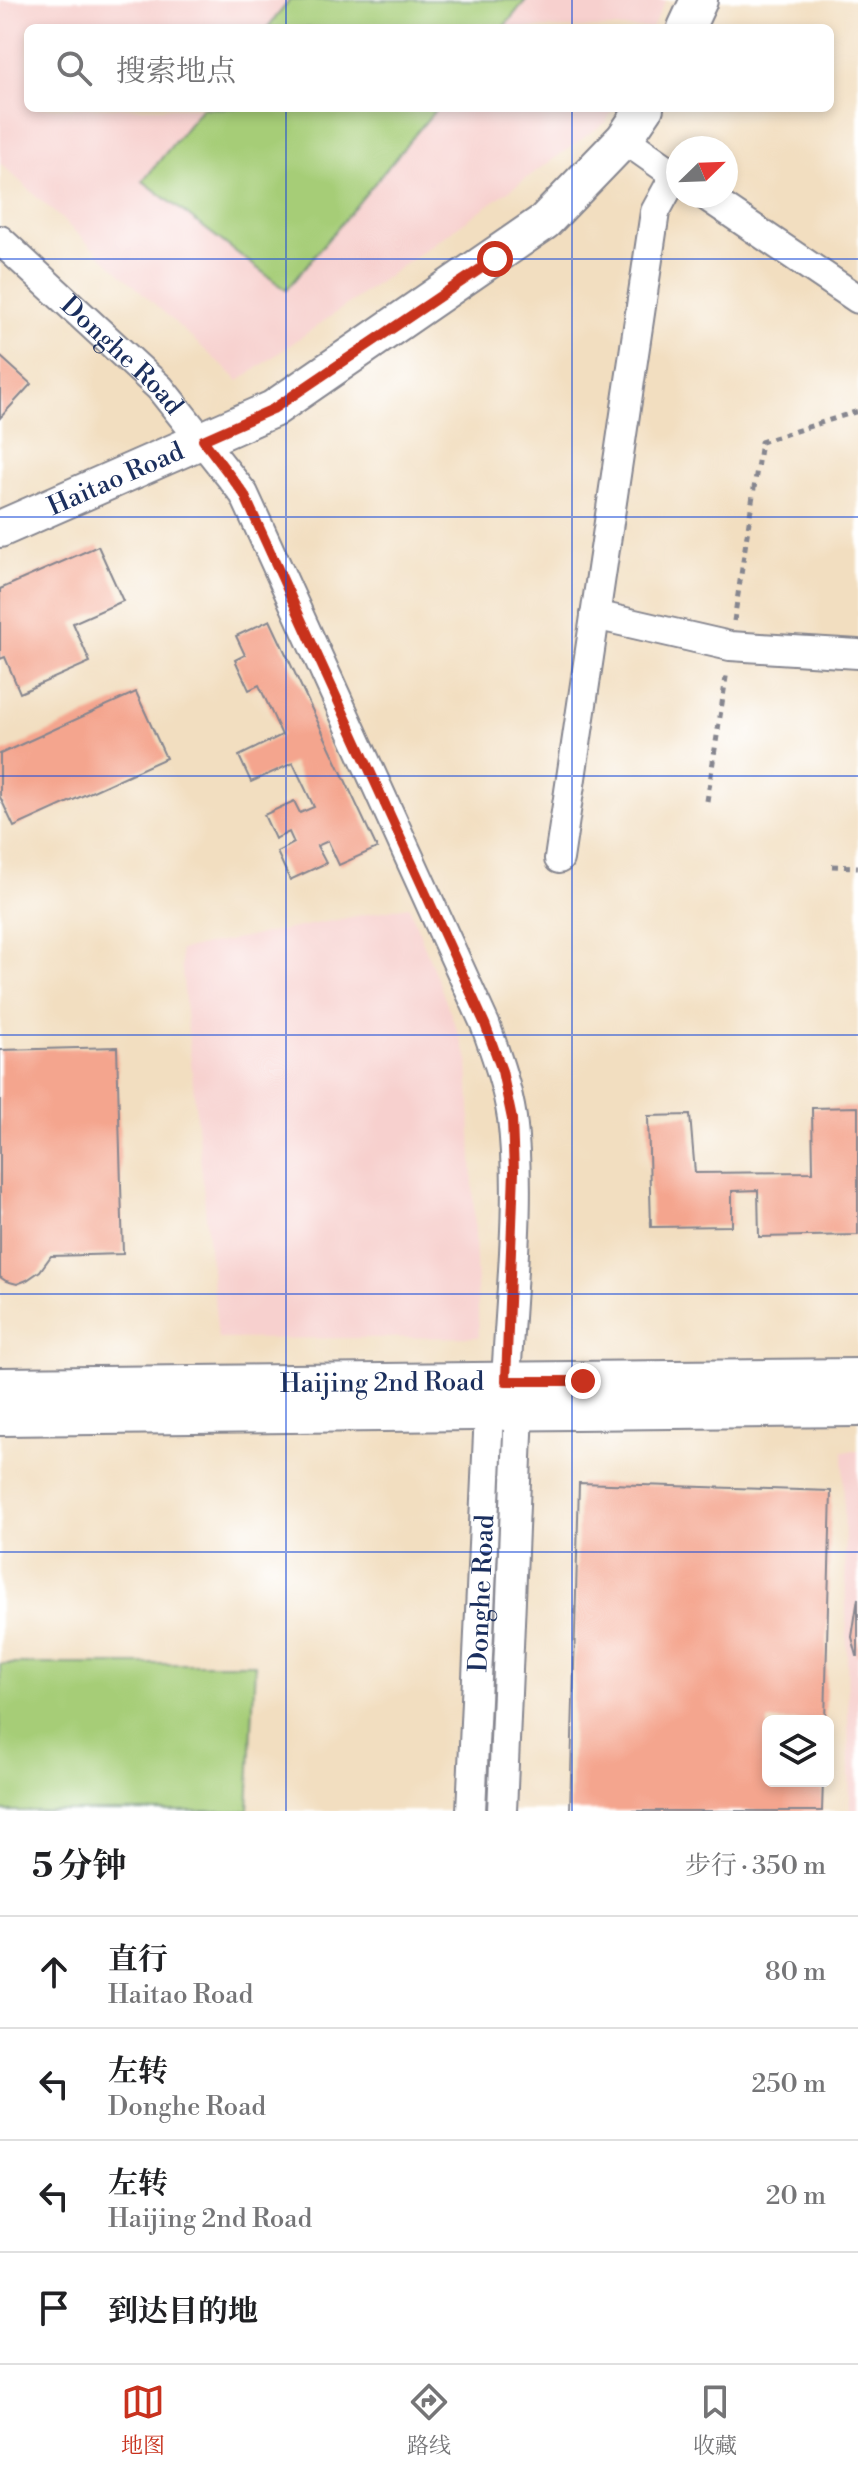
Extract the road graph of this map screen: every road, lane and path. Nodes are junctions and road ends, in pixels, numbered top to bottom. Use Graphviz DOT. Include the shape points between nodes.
graph roads {
  1 [pos="699,0"];
  2 [pos="688,24"];
  3 [pos="642,112"];
  4 [pos="624,139"];
  5 [pos="666,168"];
  6 [pos="666,194"];
  7 [pos="724,208"];
  8 [pos="0,240"];
  9 [pos="858,299"];
  10 [pos="858,411"];
  11 [pos="203,440"];
  12 [pos="0,529"];
  13 [pos="595,615"];
  14 [pos="730,646"];
  15 [pos="858,654"];
  16 [pos="707,801"];
  17 [pos="559,859"];
  18 [pos="832,866"];
  19 [pos="858,867"];
  20 [pos="858,1377"];
  21 [pos="0,1386"];
  22 [pos="505,1401"];
  23 [pos="858,1408"];
  24 [pos="0,1417"];
  25 [pos="471,1811"];
  26 [pos="502,1811"];
  1 -- 2 [label="street"];
  3 -- 4 [label="street, Haitao Road"];
  4 -- 5 [label="street"];
  4 -- 11 [label="street, Haitao Road" via="544,222 495,259 273,409"];
  6 -- 13 [label="street" via="655,212"];
  7 -- 9 [label="street"];
  8 -- 11 [label="street, Donghe Road" via="160,388"];
  10 -- 14 [label="path" via="761,442"];
  11 -- 12 [label="street, Haitao Road"];
  11 -- 22 [label="street, Donghe Road" via="244,494 502,1071 512,1119 514,1172"];
  13 -- 14 [label="street"];
  13 -- 17 [label="street"];
  14 -- 15 [label="street"];
  14 -- 16 [label="path"];
  18 -- 19 [label="path"];
  20 -- 22 [label="street, Haijing 2nd Road"];
  21 -- 22 [label="street, Haijing 2nd Road"];
  22 -- 23 [label="street, Haijing 2nd Road"];
  22 -- 24 [label="street, Haijing 2nd Road"];
  22 -- 25 [label="street, Donghe Road"];
  22 -- 26 [label="street, Donghe Road"];
}
